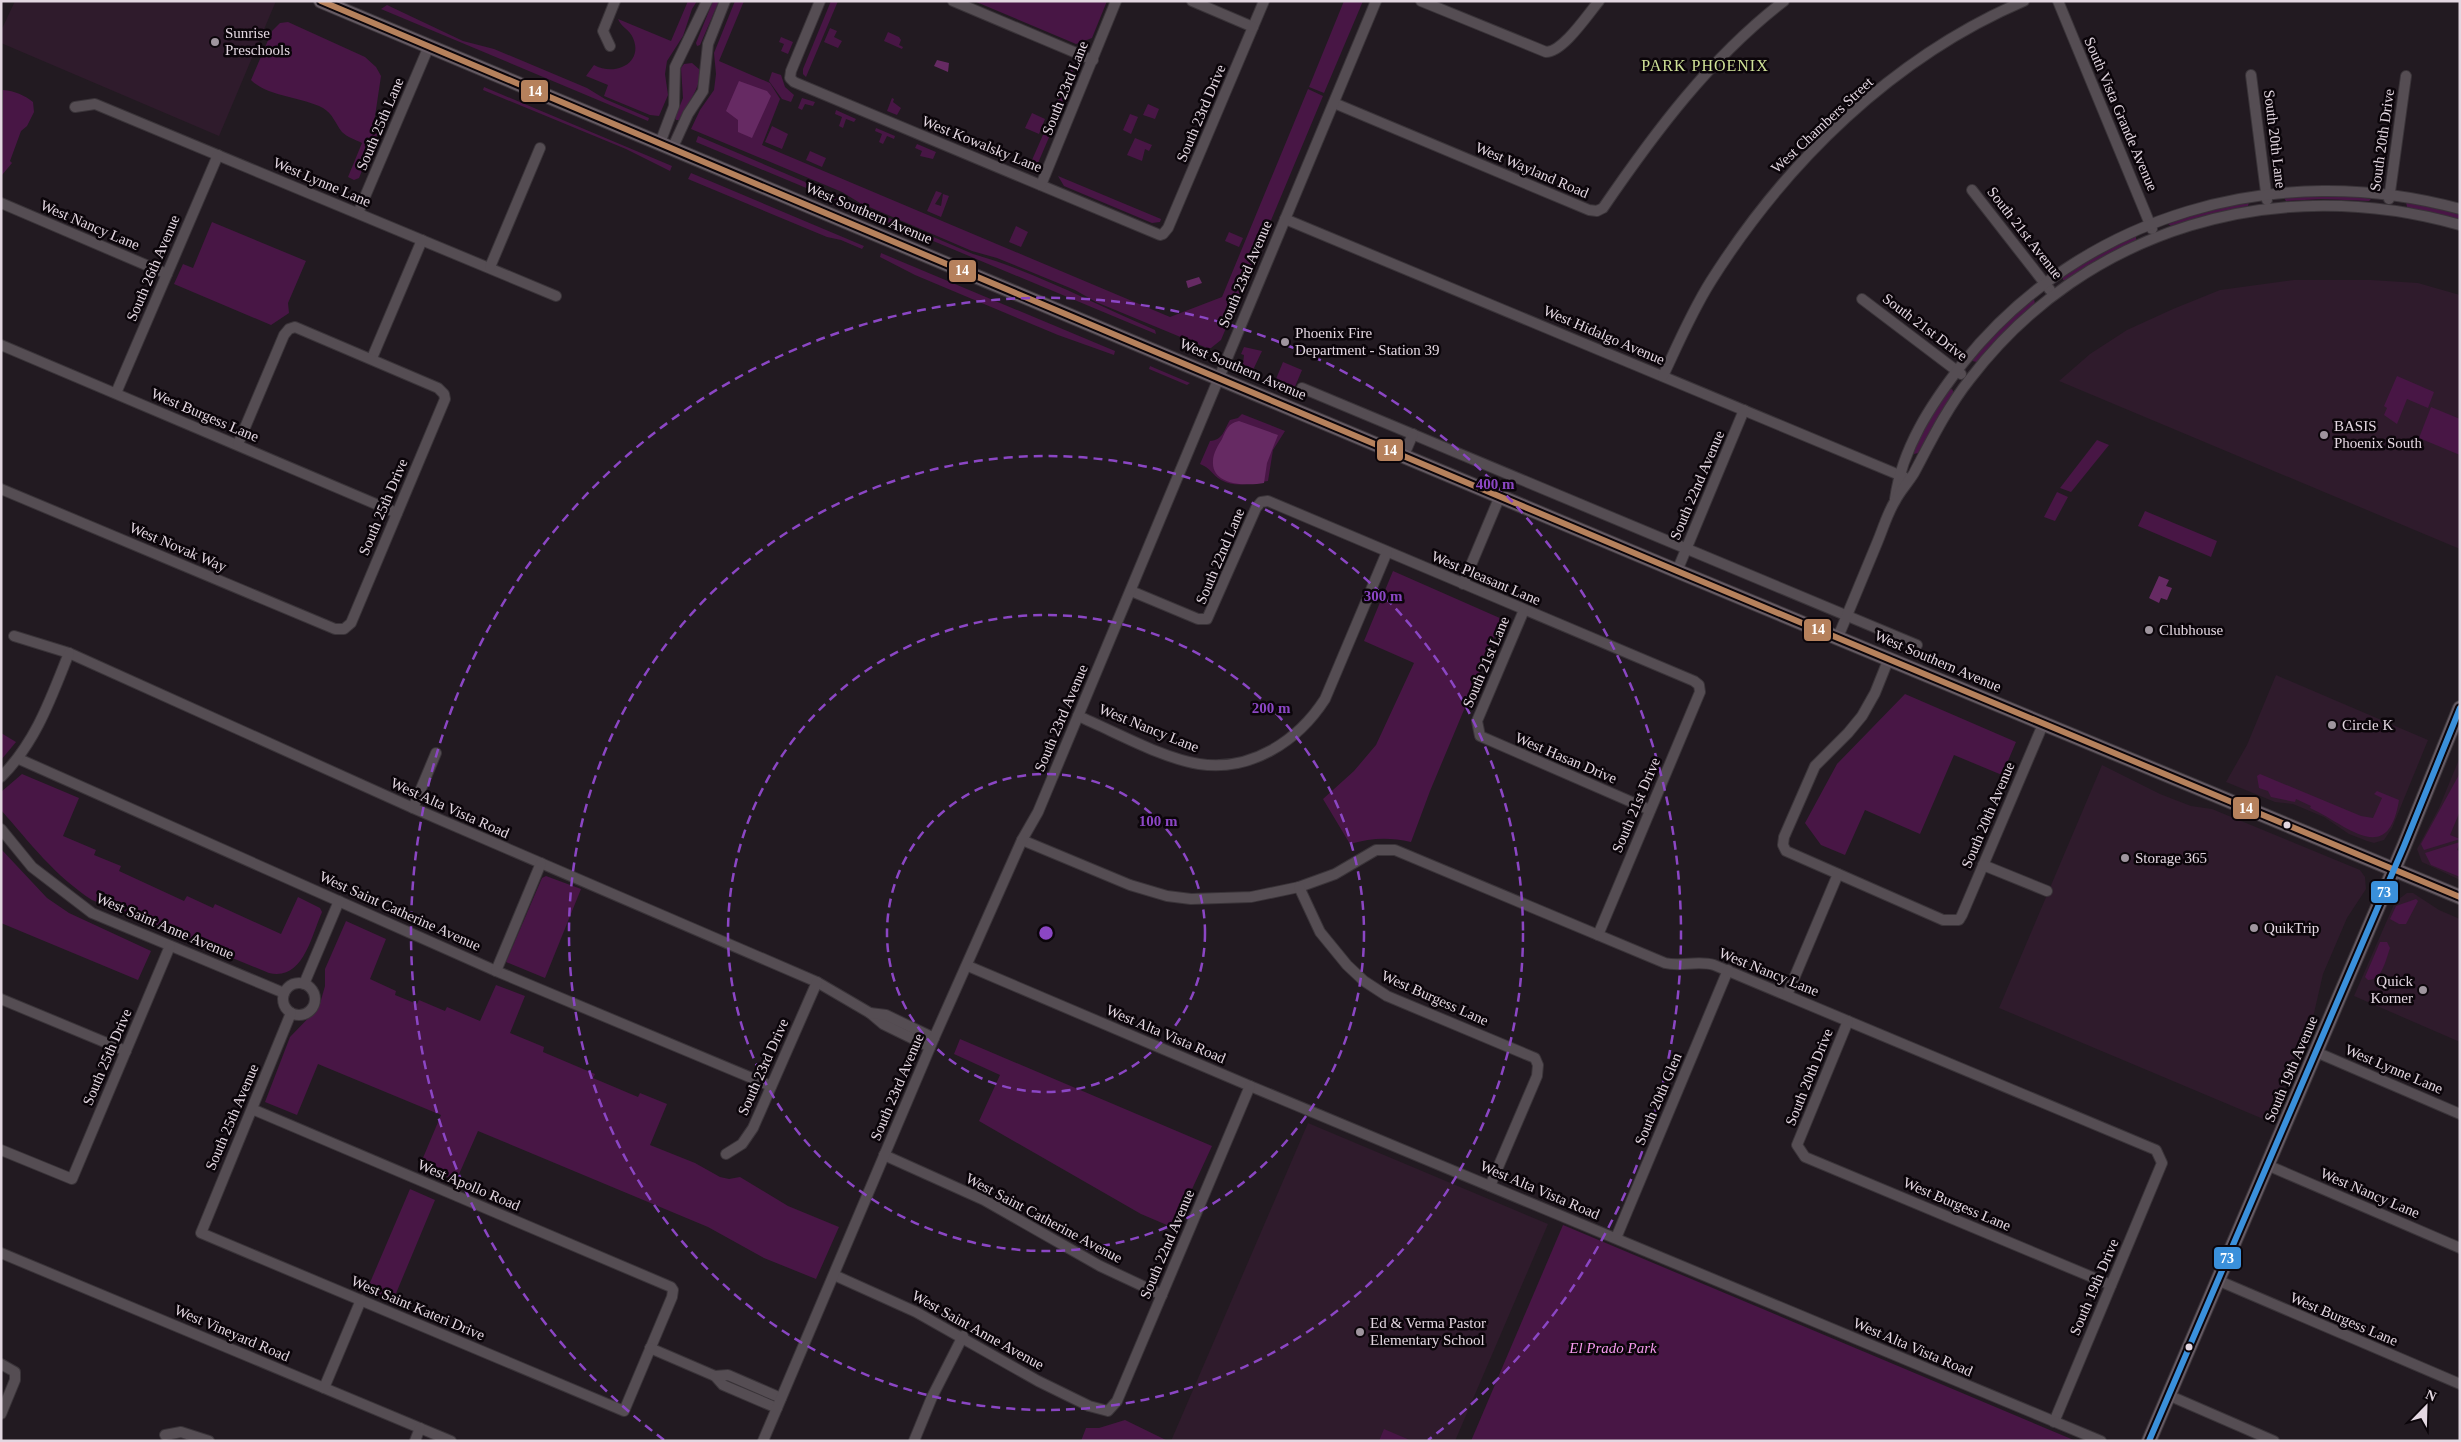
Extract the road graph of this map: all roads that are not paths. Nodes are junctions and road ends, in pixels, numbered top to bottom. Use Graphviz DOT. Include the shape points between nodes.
graph roads {
  1 [pos="322,1"];
  2 [pos="615,1"];
  3 [pos="707,1"];
  4 [pos="725,1"];
  5 [pos="820,1"];
  6 [pos="953,1"];
  7 [pos="1116,1"];
  8 [pos="1192,1"];
  9 [pos="1264,1"];
  10 [pos="1376,1"];
  11 [pos="1421,1"];
  12 [pos="1599,1"];
  13 [pos="1784,1"];
  14 [pos="2024,1"];
  15 [pos="2058,1"];
  16 [pos="1253,27"];
  17 [pos="429,46"];
  18 [pos="610,46"];
  19 [pos="1093,60"];
  20 [pos="2251,75"];
  21 [pos="2406,76"];
  22 [pos="1334,103"];
  23 [pos="75,107"];
  24 [pos="666,146"];
  25 [pos="540,148"];
  26 [pos="218,155"];
  27 [pos="1041,185"];
  28 [pos="1972,190"];
  29 [pos="2266,194"];
  30 [pos="2390,194"];
  31 [pos="1,203"];
  32 [pos="2268,208"];
  33 [pos="2388,209"];
  34 [pos="2460,209"];
  35 [pos="358,213"];
  36 [pos="1285,219"];
  37 [pos="2150,224"];
  38 [pos="2460,225"];
  39 [pos="1164,234"];
  40 [pos="2156,238"];
  41 [pos="422,240"];
  42 [pos="490,268"];
  43 [pos="167,274"];
  44 [pos="2046,284"];
  45 [pos="2054,295"];
  46 [pos="556,296"];
  47 [pos="1862,298"];
  48 [pos="1,345"];
  49 [pos="372,358"];
  50 [pos="1957,370"];
  51 [pos="1663,376"];
  52 [pos="1220,377"];
  53 [pos="1969,380"];
  54 [pos="1302,388"];
  55 [pos="116,393"];
  56 [pos="1744,410"];
  57 [pos="1413,434"];
  58 [pos="238,444"];
  59 [pos="1404,455"];
  60 [pos="1898,475"];
  61 [pos="1910,480"];
  62 [pos="1,489"];
  63 [pos="1500,496"];
  64 [pos="1895,500"];
  65 [pos="1261,502"];
  66 [pos="397,513"];
  67 [pos="1687,548"];
  68 [pos="1387,552"];
  69 [pos="1677,571"];
  70 [pos="1463,584"];
  71 [pos="1131,591"];
  72 [pos="1524,610"];
  73 [pos="1847,615"];
  74 [pos="344,629"];
  75 [pos="14,636"];
  76 [pos="1838,636"];
  77 [pos="1918,645"];
  78 [pos="69,653"];
  79 [pos="1889,658"];
  80 [pos="1699,686"];
  81 [pos="2460,708"];
  82 [pos="1078,716"];
  83 [pos="2044,722"];
  84 [pos="1477,727"];
  85 [pos="436,753"];
  86 [pos="19,759"];
  87 [pos="1,777"];
  88 [pos="413,808"];
  89 [pos="1650,810"];
  90 [pos="1,829"];
  91 [pos="1022,840"];
  92 [pos="540,863"];
  93 [pos="1983,865"];
  94 [pos="2394,868"];
  95 [pos="1838,874"];
  96 [pos="1299,887"];
  97 [pos="2047,892"];
  98 [pos="2460,896"];
  99 [pos="339,901"];
  100 [pos="1598,935"];
  101 [pos="170,946"];
  102 [pos="968,966"];
  103 [pos="1728,970"];
  104 [pos="496,971"];
  105 [pos="817,982"];
  106 [pos="304,984"];
  107 [pos="284,993"];
  108 [pos="1787,995"];
  109 [pos="1,999"];
  110 [pos="291,1013"];
  111 [pos="1848,1021"];
  112 [pos="932,1043"];
  113 [pos="126,1051"];
  114 [pos="2316,1052"];
  115 [pos="771,1086"];
  116 [pos="1250,1086"];
  117 [pos="252,1109"];
  118 [pos="2460,1114"];
  119 [pos="1797,1145"];
  120 [pos="1,1150"];
  121 [pos="726,1154"];
  122 [pos="884,1155"];
  123 [pos="2162,1163"];
  124 [pos="2267,1165"];
  125 [pos="1490,1186"];
  126 [pos="200,1233"];
  127 [pos="1616,1238"];
  128 [pos="2460,1248"];
  129 [pos="1,1253"];
  130 [pos="834,1275"];
  131 [pos="2217,1280"];
  132 [pos="2111,1286"];
  133 [pos="1162,1295"];
  134 [pos="361,1300"];
  135 [pos="963,1336"];
  136 [pos="650,1348"];
  137 [pos="1,1364"];
  138 [pos="2460,1384"];
  139 [pos="324,1388"];
  140 [pos="2168,1395"];
  141 [pos="779,1403"];
  142 [pos="1108,1411"];
  143 [pos="1,1414"];
  144 [pos="2054,1422"];
  145 [pos="420,1428"];
  146 [pos="165,1436"];
  147 [pos="208,1441"];
  148 [pos="415,1441"];
  149 [pos="450,1441"];
  150 [pos="763,1441"];
  151 [pos="914,1441"];
  152 [pos="2101,1441"];
  153 [pos="2149,1441"];
  154 [pos="2274,1441"];
  1 -- 17 [label="main road, West Southern Avenue"];
  2 -- 18 [label="street" via="604,31"];
  3 -- 24 [label="street" via="675,67 674,106"];
  4 -- 24 [label="street" via="708,44 705,86"];
  5 -- 27 [label="street, West Kowalsky Lane" via="790,78 800,86"];
  6 -- 19 [label="street"];
  7 -- 19 [label="street, South 23rd Lane"];
  8 -- 16 [label="street"];
  9 -- 16 [label="street, South 23rd Drive"];
  10 -- 22 [label="street, South 23rd Avenue"];
  11 -- 12 [label="street" via="1539,50 1552,52 1561,46"];
  13 -- 22 [label="street, West Wayland Road" via="1710,68 1668,116 1603,208 1597,211"];
  14 -- 51 [label="street, West Chambers Street" via="1947,42 1904,70 1817,146 1780,184 1710,282"];
  15 -- 37 [label="street, South Vista Grande Avenue"];
  16 -- 39 [label="street, South 23rd Drive"];
  17 -- 24 [label="main road, West Southern Avenue"];
  17 -- 35 [label="street, South 25th Lane"];
  19 -- 27 [label="street, South 23rd Lane"];
  20 -- 29 [label="street, South 20th Lane"];
  21 -- 30 [label="street, South 20th Drive"];
  22 -- 36 [label="street, South 23rd Avenue"];
  23 -- 26 [label="street, West Lynne Lane" via="95,104"];
  24 -- 52 [label="main road, West Southern Avenue"];
  25 -- 42 [label="street"];
  26 -- 35 [label="street, West Lynne Lane"];
  26 -- 43 [label="street, South 26th Avenue"];
  27 -- 39 [label="street, West Kowalsky Lane" via="1156,235"];
  28 -- 44 [label="street, South 21st Avenue"];
  29 -- 30 [label="street" via="2328,190"];
  29 -- 32 [label="street, South 20th Lane"];
  29 -- 37 [label="street" via="2186,211"];
  30 -- 33 [label="street, South 20th Drive"];
  30 -- 34 [label="street"];
  31 -- 43 [label="street, West Nancy Lane"];
  32 -- 33 [label="street" via="2329,205"];
  32 -- 40 [label="street" via="2224,215"];
  33 -- 38 [label="street"];
  35 -- 41 [label="street, West Lynne Lane"];
  36 -- 51 [label="street, West Hidalgo Avenue"];
  36 -- 52 [label="street, South 23rd Avenue"];
  37 -- 40 [label="street, South Vista Grande Avenue"];
  37 -- 44 [label="street" via="2094,251"];
  40 -- 45 [label="street" via="2089,271"];
  41 -- 42 [label="street, West Lynne Lane"];
  41 -- 49 [label="street"];
  42 -- 46 [label="street, West Lynne Lane"];
  43 -- 55 [label="street, South 26th Avenue"];
  44 -- 45 [label="street, South 21st Avenue"];
  44 -- 50 [label="street" via="1998,324"];
  45 -- 53 [label="street" via="2019,324"];
  47 -- 50 [label="street, South 21st Drive"];
  48 -- 55 [label="street, West Burgess Lane"];
  49 -- 58 [label="street" via="295,327 288,329"];
  49 -- 66 [label="street, South 25th Drive" via="438,388 445,399"];
  50 -- 53 [label="street, South 21st Drive"];
  50 -- 60 [label="street" via="1924,419"];
  51 -- 56 [label="street, West Hidalgo Avenue"];
  52 -- 59 [label="main road, West Southern Avenue"];
  52 -- 71 [label="street, South 23rd Avenue"];
  53 -- 61 [label="street" via="1943,418"];
  54 -- 57 [label="street, West Southern Avenue"];
  55 -- 58 [label="street, West Burgess Lane"];
  56 -- 60 [label="street, West Hidalgo Avenue"];
  56 -- 67 [label="street, South 22nd Avenue"];
  57 -- 59 [label="street"];
  57 -- 67 [label="street, West Southern Avenue"];
  58 -- 66 [label="street, West Burgess Lane"];
  59 -- 63 [label="main road, West Southern Avenue"];
  60 -- 61 [label="street, West Hidalgo Avenue"];
  60 -- 64 [label="street"];
  61 -- 64 [label="street"];
  62 -- 74 [label="street, West Novak Way" via="335,629"];
  63 -- 69 [label="main road, West Southern Avenue"];
  63 -- 70 [label="street"];
  64 -- 73 [label="street"];
  65 -- 68 [label="street, West Pleasant Lane" via="1272,502"];
  65 -- 71 [label="street, South 22nd Lane" via="1211,616 1204,621"];
  66 -- 74 [label="street, South 25th Drive" via="350,623"];
  67 -- 69 [label="street, South 22nd Avenue"];
  67 -- 73 [label="street, West Southern Avenue"];
  68 -- 70 [label="street, West Pleasant Lane"];
  68 -- 82 [label="street, West Nancy Lane" via="1325,699 1296,735 1278,747 1259,757 1239,762 1200,764 1175,758"];
  69 -- 76 [label="main road, West Southern Avenue"];
  70 -- 72 [label="street, West Pleasant Lane"];
  71 -- 82 [label="street, South 23rd Avenue"];
  72 -- 80 [label="street, West Pleasant Lane" via="1694,681"];
  72 -- 84 [label="street, South 21st Lane"];
  73 -- 76 [label="street"];
  73 -- 77 [label="street, West Southern Avenue"];
  75 -- 78 [label="street, West Alta Vista Road"];
  76 -- 79 [label="main road, West Southern Avenue"];
  78 -- 86 [label="street" via="39,727"];
  78 -- 88 [label="street, West Alta Vista Road"];
  79 -- 83 [label="main road, West Southern Avenue"];
  79 -- 95 [label="street" via="1862,716 1815,766 1784,837 1786,851"];
  80 -- 89 [label="street, South 21st Drive" via="1700,692"];
  81 -- 94 [label="main road, South 19th Avenue"];
  82 -- 91 [label="street, South 23rd Avenue" via="1038,812"];
  83 -- 93 [label="street, South 20th Avenue"];
  83 -- 94 [label="main road, West Southern Avenue"];
  84 -- 89 [label="street, West Hasan Drive" via="1482,739"];
  85 -- 88 [label="street"];
  86 -- 87 [label="street"];
  86 -- 99 [label="street, West Saint Catherine Avenue"];
  88 -- 92 [label="street, West Alta Vista Road"];
  89 -- 100 [label="street, South 21st Drive"];
  90 -- 101 [label="street, West Saint Anne Avenue" via="32,867 92,913"];
  91 -- 96 [label="street" via="1130,885 1166,896 1191,900 1251,897"];
  91 -- 102 [label="street, South 23rd Avenue"];
  92 -- 104 [label="street"];
  92 -- 105 [label="street, West Alta Vista Road"];
  93 -- 95 [label="street, South 20th Avenue" via="1959,920 1943,920"];
  93 -- 97 [label="street"];
  94 -- 98 [label="main road, West Southern Avenue"];
  94 -- 114 [label="main road, South 19th Avenue"];
  95 -- 108 [label="street"];
  96 -- 100 [label="street, West Nancy Lane" via="1335,874 1376,850 1390,849"];
  96 -- 125 [label="street, West Burgess Lane" via="1320,932 1347,966 1364,981 1387,996 1536,1058 1537,1076"];
  99 -- 104 [label="street, West Saint Catherine Avenue"];
  99 -- 106 [label="street"];
  100 -- 103 [label="street, West Nancy Lane" via="1665,963 1703,962"];
  101 -- 107 [label="street, West Saint Anne Avenue"];
  101 -- 113 [label="street, South 25th Drive"];
  102 -- 112 [label="street, South 23rd Avenue"];
  102 -- 116 [label="street, West Alta Vista Road"];
  103 -- 108 [label="street, West Nancy Lane"];
  103 -- 127 [label="street, South 20th Glen"];
  104 -- 115 [label="street, West Saint Catherine Avenue"];
  105 -- 112 [label="street, West Alta Vista Road" via="870,1013 886,1015"];
  105 -- 115 [label="street, South 23rd Drive"];
  106 -- 107 [label="street" via="292,985"];
  106 -- 110 [label="street" via="313,993 314,1005 305,1014"];
  107 -- 110 [label="street" via="284,1006"];
  108 -- 111 [label="street, West Nancy Lane"];
  109 -- 113 [label="street"];
  110 -- 117 [label="street, South 25th Avenue"];
  111 -- 119 [label="street, South 20th Drive"];
  111 -- 123 [label="street, West Nancy Lane" via="2156,1150"];
  112 -- 122 [label="street, South 23rd Avenue"];
  113 -- 120 [label="street, South 25th Drive" via="72,1179"];
  114 -- 118 [label="street, West Lynne Lane"];
  114 -- 124 [label="main road, South 19th Avenue"];
  115 -- 121 [label="street, South 23rd Drive" via="745,1141"];
  116 -- 125 [label="street, West Alta Vista Road"];
  116 -- 133 [label="street, South 22nd Avenue"];
  117 -- 126 [label="street, South 25th Avenue"];
  117 -- 136 [label="street, West Apollo Road" via="668,1285 673,1290"];
  119 -- 132 [label="street, West Burgess Lane" via="1805,1157"];
  122 -- 130 [label="street, South 23rd Avenue"];
  122 -- 133 [label="street, West Saint Catherine Avenue" via="984,1200 1100,1266"];
  123 -- 132 [label="street, South 19th Drive"];
  124 -- 128 [label="street, West Nancy Lane"];
  124 -- 131 [label="main road, South 19th Avenue"];
  125 -- 127 [label="street, West Alta Vista Road"];
  126 -- 134 [label="street, West Saint Kateri Drive"];
  127 -- 144 [label="street, West Alta Vista Road"];
  129 -- 139 [label="street, West Vineyard Road"];
  130 -- 135 [label="street, West Saint Anne Avenue"];
  130 -- 141 [label="street, South 23rd Avenue"];
  131 -- 138 [label="street, West Burgess Lane"];
  131 -- 140 [label="main road, South 19th Avenue"];
  132 -- 144 [label="street, South 19th Drive"];
  133 -- 142 [label="street, South 22nd Avenue" via="1117,1402"];
  134 -- 136 [label="street, West Saint Kateri Drive" via="624,1411"];
  134 -- 139 [label="street"];
  135 -- 142 [label="street, West Saint Anne Avenue" via="1038,1381 1096,1410"];
  135 -- 151 [label="street"];
  136 -- 141 [label="street" via="715,1376 728,1375"];
  137 -- 143 [label="street" via="15,1372 15,1380"];
  139 -- 145 [label="street, West Vineyard Road"];
  140 -- 153 [label="main road, South 19th Avenue"];
  140 -- 154 [label="street"];
  141 -- 150 [label="street, South 23rd Avenue"];
  144 -- 152 [label="street, West Alta Vista Road"];
  145 -- 148 [label="street"];
  145 -- 149 [label="street, West Vineyard Road"];
  146 -- 147 [label="street" via="174,1432 189,1433"];
}
